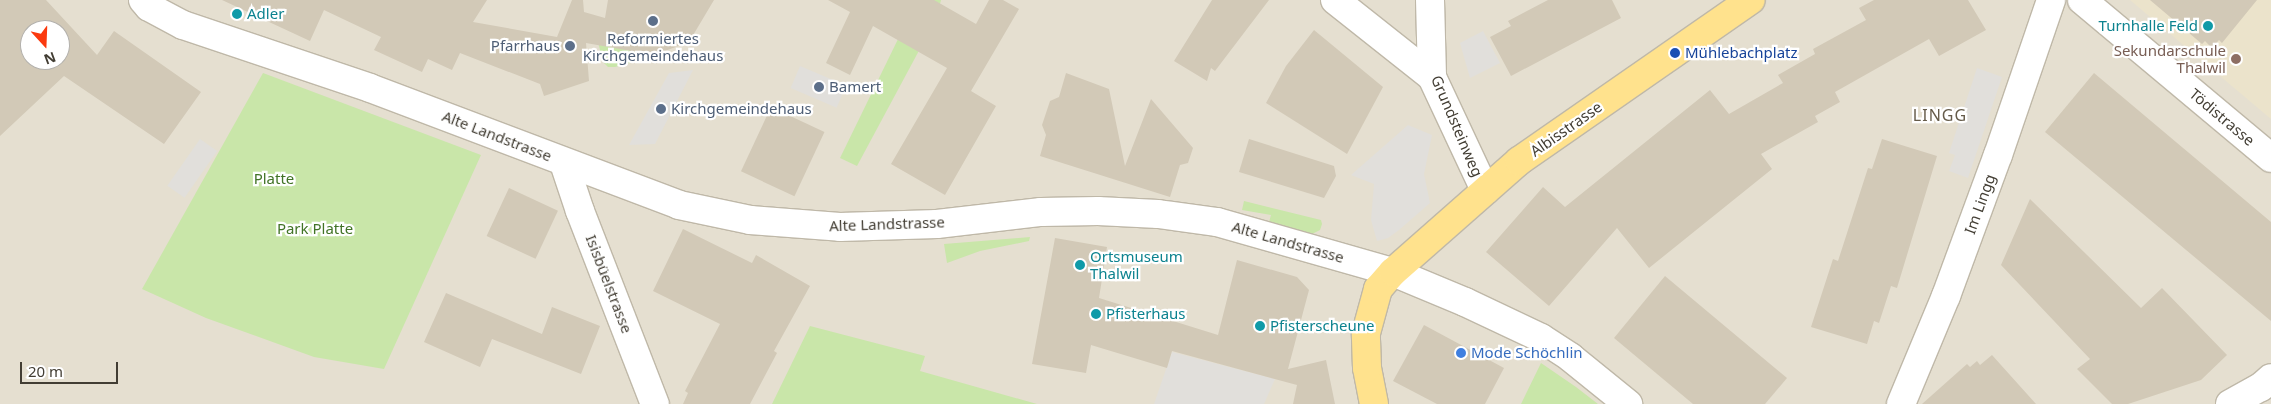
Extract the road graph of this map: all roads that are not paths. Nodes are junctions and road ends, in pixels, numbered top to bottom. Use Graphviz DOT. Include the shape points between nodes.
graph roads {
  1 [pos="143,0"];
  2 [pos="1335,0"];
  3 [pos="1430,0"];
  4 [pos="1751,0"];
  5 [pos="2051,0"];
  6 [pos="2082,0"];
  7 [pos="1432,77"];
  8 [pos="2271,158"];
  9 [pos="564,163"];
  10 [pos="1485,190"];
  11 [pos="1392,272"];
  12 [pos="2271,378"];
  13 [pos="655,404"];
  14 [pos="1374,404"];
  15 [pos="1628,404"];
  16 [pos="1901,404"];
  17 [pos="2230,404"];
  1 -- 9 [label="street, Alte Landstrasse" via="149,7 183,25 370,88"];
  2 -- 7 [label="street"];
  3 -- 7 [label="street, Grundsteinweg"];
  4 -- 10 [label="main road, Albisstrasse" via="1519,161"];
  5 -- 16 [label="street, Im Lingg" via="1998,156 1946,296"];
  6 -- 8 [label="street, Tödistrasse"];
  7 -- 10 [label="street, Grundsteinweg"];
  9 -- 11 [label="street, Alte Landstrasse" via="679,205 750,220 871,227 937,224 1041,212 1122,211 1217,222"];
  9 -- 13 [label="street, Isisbüelstrasse"];
  10 -- 11 [label="main road, Albisstrasse"];
  11 -- 14 [label="main road, Albisstrasse" via="1378,288 1366,334 1366,368"];
  11 -- 15 [label="street, Alte Landstrasse" via="1541,338"];
  12 -- 17 [label="street"];
}
